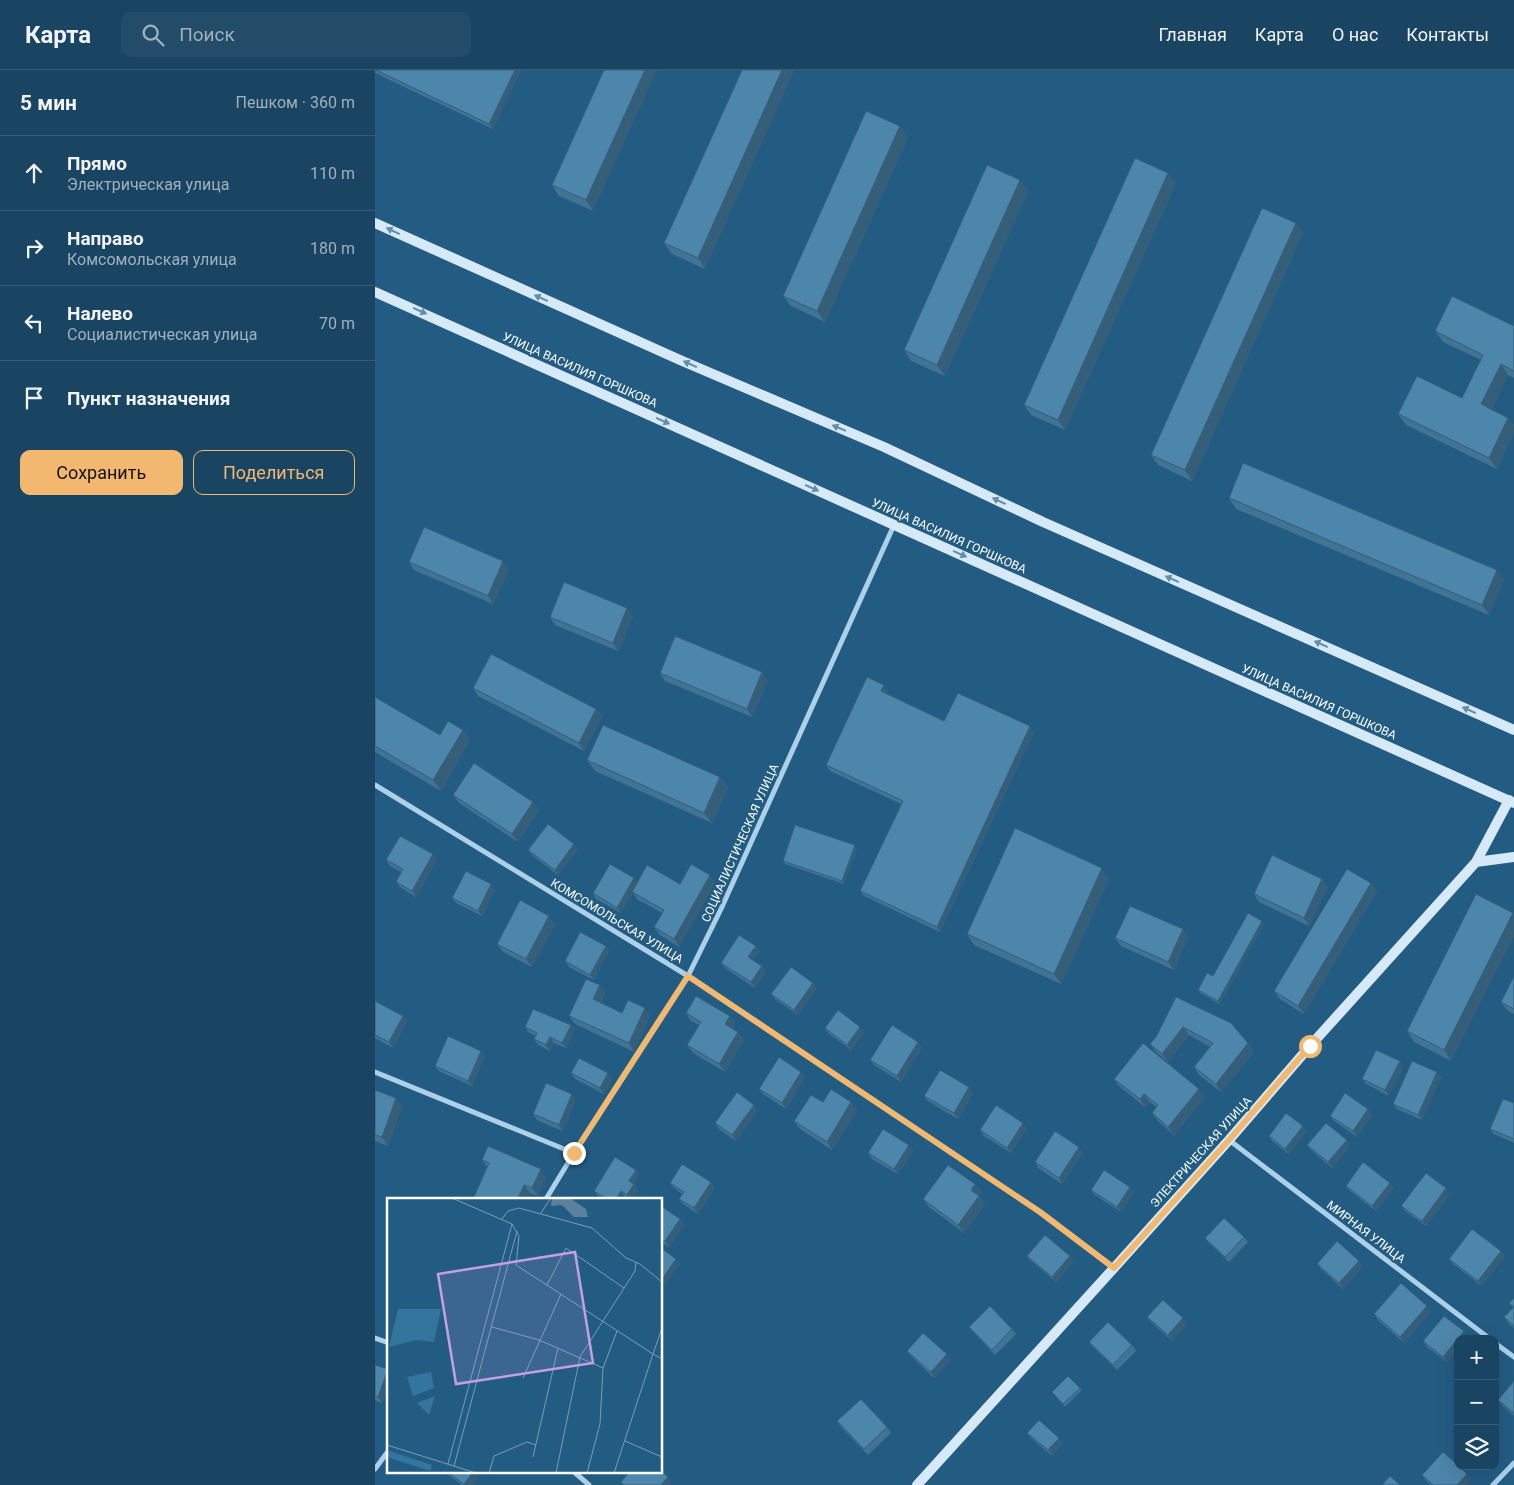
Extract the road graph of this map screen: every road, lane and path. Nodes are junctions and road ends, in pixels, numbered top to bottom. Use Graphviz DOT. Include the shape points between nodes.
graph roads {
  1 [pos="375,223"];
  2 [pos="375,292"];
  3 [pos="894,525"];
  4 [pos="1514,730"];
  5 [pos="375,785"];
  6 [pos="1511,801"];
  7 [pos="1514,857"];
  8 [pos="1476,862"];
  9 [pos="688,976"];
  10 [pos="375,1072"];
  11 [pos="1229,1140"];
  12 [pos="574,1153"];
  13 [pos="547,1198"];
  14 [pos="1114,1268"];
  15 [pos="1485,1335"];
  16 [pos="375,1338"];
  17 [pos="387,1342"];
  18 [pos="1499,1346"];
  19 [pos="1514,1357"];
  20 [pos="387,1453"];
  21 [pos="1514,1463"];
  22 [pos="375,1469"];
  23 [pos="574,1472"];
  24 [pos="589,1485"];
  25 [pos="917,1485"];
  26 [pos="1493,1485"];
  4 -- 1 [label="main road, one-way"];
  2 -- 3 [label="main road, УЛИЦА ВАСИЛИЯ ГОРШКОВА, one-way"];
  3 -- 6 [label="main road, УЛИЦА ВАСИЛИЯ ГОРШКОВА, one-way"];
  3 -- 9 [label="street, СОЦИАЛИСТИЧЕСКАЯ УЛИЦА"];
  5 -- 9 [label="street, КОМСОМОЛЬСКАЯ УЛИЦА"];
  6 -- 8 [label="main road, ЭЛЕКТРИЧЕСКАЯ УЛИЦА"];
  7 -- 8 [label="main road"];
  8 -- 11 [label="main road, ЭЛЕКТРИЧЕСКАЯ УЛИЦА"];
  9 -- 12 [label="street, СОЦИАЛИСТИЧЕСКАЯ УЛИЦА"];
  9 -- 14 [label="street, КОМСОМОЛЬСКАЯ УЛИЦА" via="1040,1212"];
  10 -- 12 [label="street"];
  11 -- 14 [label="main road, ЭЛЕКТРИЧЕСКАЯ УЛИЦА"];
  11 -- 15 [label="street, МИРНАЯ УЛИЦА"];
  12 -- 13 [label="street, СОЦИАЛИСТИЧЕСКАЯ УЛИЦА"];
  14 -- 25 [label="main road, ЭЛЕКТРИЧЕСКАЯ УЛИЦА"];
  16 -- 17 [label="street"];
  18 -- 19 [label="street"];
  20 -- 22 [label="street"];
  21 -- 26 [label="street"];
  23 -- 24 [label="street"];
}
